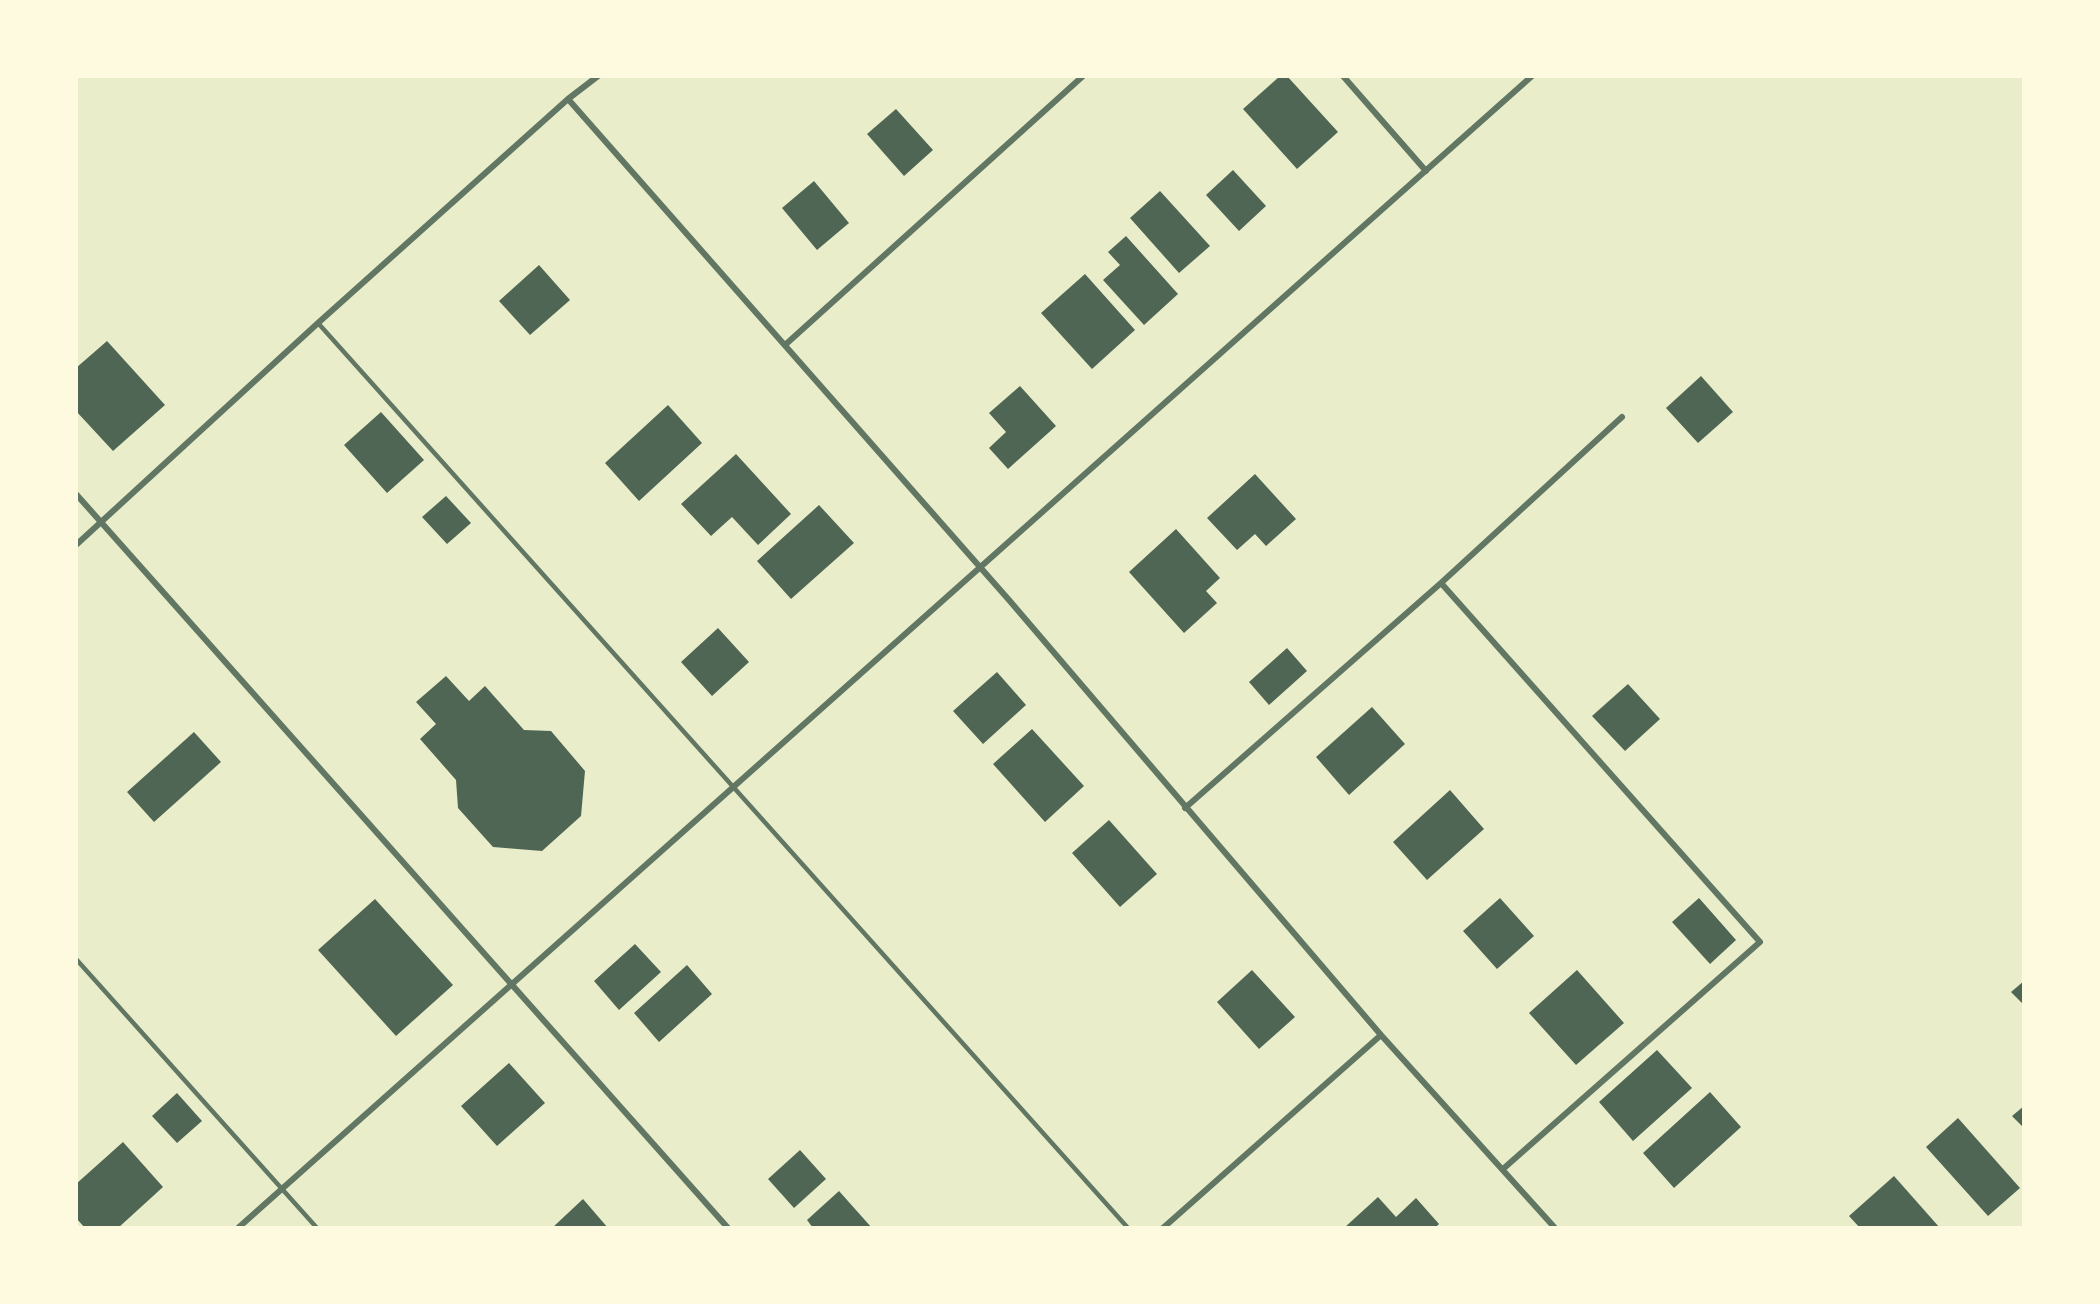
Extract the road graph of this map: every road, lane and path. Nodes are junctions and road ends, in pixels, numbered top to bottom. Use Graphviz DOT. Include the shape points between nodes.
graph roads {
  1 [pos="598,76"];
  2 [pos="1083,76"];
  3 [pos="1343,76"];
  4 [pos="1532,76"];
  5 [pos="568,99"];
  6 [pos="1426,171"];
  7 [pos="318,323"];
  8 [pos="785,345"];
  9 [pos="1622,417"];
  10 [pos="76,494"];
  11 [pos="102,523"];
  12 [pos="76,545"];
  13 [pos="979,567"];
  14 [pos="1441,583"];
  15 [pos="733,785"];
  16 [pos="1185,808"];
  17 [pos="76,959"];
  18 [pos="510,983"];
  19 [pos="1381,1035"];
  20 [pos="1503,1169"];
  21 [pos="281,1188"];
  22 [pos="238,1227"];
  23 [pos="317,1227"];
  24 [pos="728,1227"];
  25 [pos="1128,1227"];
  26 [pos="1163,1227"];
  27 [pos="1555,1227"];
  1 -- 5 [label="street"];
  2 -- 8 [label="street"];
  3 -- 6 [label="street"];
  4 -- 6 [label="street"];
  5 -- 7 [label="street"];
  5 -- 8 [label="street"];
  6 -- 13 [label="street"];
  7 -- 11 [label="street"];
  7 -- 15 [label="lane"];
  8 -- 13 [label="street"];
  9 -- 14 [label="street"];
  10 -- 11 [label="street"];
  11 -- 12 [label="street"];
  11 -- 18 [label="street"];
  13 -- 15 [label="street"];
  13 -- 16 [label="street"];
  14 -- 16 [label="street"];
  14 -- 20 [label="street" via="1760,942"];
  15 -- 18 [label="street"];
  15 -- 25 [label="lane"];
  16 -- 19 [label="street"];
  17 -- 21 [label="lane"];
  18 -- 21 [label="street"];
  18 -- 24 [label="street"];
  19 -- 20 [label="street"];
  19 -- 26 [label="street"];
  20 -- 27 [label="street"];
  21 -- 22 [label="street"];
  21 -- 23 [label="lane"];
}
